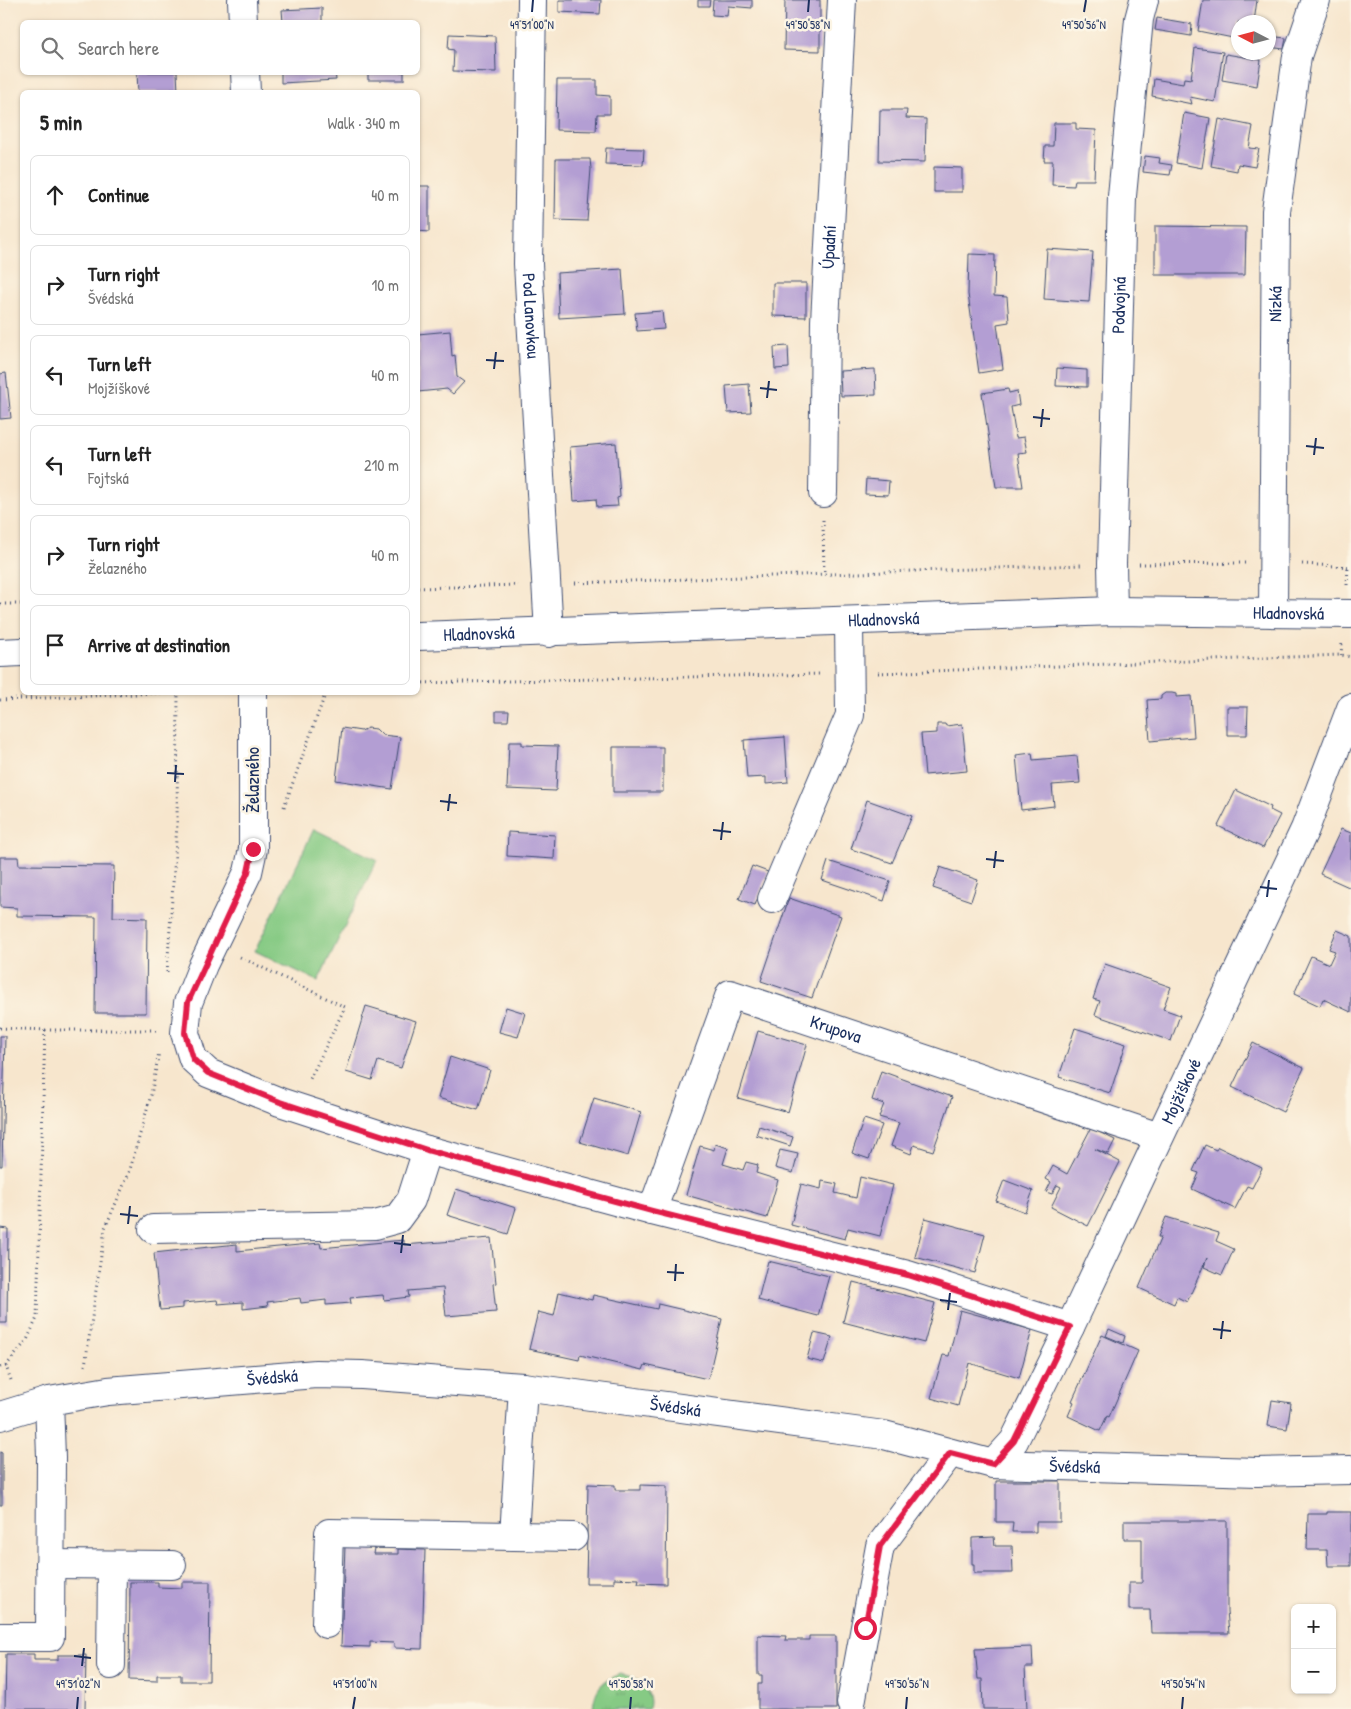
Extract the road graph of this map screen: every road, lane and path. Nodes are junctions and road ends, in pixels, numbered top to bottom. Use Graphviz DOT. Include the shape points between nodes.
graph roads {
  1 [pos="242,0"];
  2 [pos="532,0"];
  3 [pos="842,0"];
  4 [pos="1144,0"];
  5 [pos="1316,0"];
  6 [pos="243,20"];
  7 [pos="245,75"];
  8 [pos="246,90"];
  9 [pos="823,493"];
  10 [pos="1273,563"];
  11 [pos="1112,564"];
  12 [pos="1351,567"];
  13 [pos="824,574"];
  14 [pos="545,584"];
  15 [pos="420,588"];
  16 [pos="0,604"];
  17 [pos="20,604"];
  18 [pos="1113,611"];
  19 [pos="1273,614"];
  20 [pos="1351,614"];
  21 [pos="849,621"];
  22 [pos="549,632"];
  23 [pos="420,636"];
  24 [pos="20,652"];
  25 [pos="0,653"];
  26 [pos="1351,657"];
  27 [pos="850,674"];
  28 [pos="420,683"];
  29 [pos="127,695"];
  30 [pos="178,695"];
  31 [pos="253,695"];
  32 [pos="325,695"];
  33 [pos="0,700"];
  34 [pos="1351,708"];
  35 [pos="282,812"];
  36 [pos="772,899"];
  37 [pos="236,954"];
  38 [pos="167,981"];
  39 [pos="0,1028"];
  40 [pos="45,1030"];
  41 [pos="174,1031"];
  42 [pos="160,1048"];
  43 [pos="308,1084"];
  44 [pos="1159,1138"];
  45 [pos="427,1150"];
  46 [pos="652,1211"];
  47 [pos="153,1229"];
  48 [pos="1070,1327"];
  49 [pos="6,1366"];
  50 [pos="522,1387"];
  51 [pos="79,1395"];
  52 [pos="49,1401"];
  53 [pos="0,1416"];
  54 [pos="950,1453"];
  55 [pos="993,1464"];
  56 [pos="1351,1470"];
  57 [pos="514,1536"];
  58 [pos="573,1537"];
  59 [pos="50,1564"];
  60 [pos="112,1565"];
  61 [pos="172,1565"];
  62 [pos="326,1624"];
  63 [pos="0,1637"];
  64 [pos="112,1665"];
  65 [pos="851,1703"];
  1 -- 6 [label="street"];
  2 -- 14 [label="street, Pod Lanovkou" via="528,264"];
  3 -- 9 [label="street, Úpadní" via="825,321"];
  4 -- 11 [label="street, Podvojná" via="1139,19 1122,196"];
  5 -- 10 [label="street, Nízká" via="1297,56 1276,211"];
  7 -- 8 [label="street"];
  9 -- 13 [label="path"];
  10 -- 11 [label="path"];
  10 -- 12 [label="path"];
  10 -- 19 [label="street, Nízká"];
  11 -- 13 [label="path"];
  11 -- 18 [label="street, Podvojná"];
  13 -- 14 [label="path"];
  14 -- 15 [label="path"];
  14 -- 22 [label="street, Pod Lanovkou"];
  16 -- 17 [label="path"];
  18 -- 19 [label="street, Hladnovská"];
  18 -- 21 [label="street, Hladnovská"];
  19 -- 20 [label="street, Hladnovská"];
  21 -- 22 [label="street, Hladnovská"];
  21 -- 27 [label="street"];
  22 -- 23 [label="street, Hladnovská"];
  24 -- 25 [label="street"];
  26 -- 27 [label="path"];
  27 -- 28 [label="path"];
  27 -- 36 [label="street" via="850,715"];
  29 -- 33 [label="path"];
  30 -- 38 [label="path" via="177,825"];
  31 -- 41 [label="street, Želazného" via="253,849 248,872"];
  32 -- 35 [label="path"];
  34 -- 44 [label="street, Mojžíškové" via="1305,829"];
  37 -- 43 [label="path" via="345,1007"];
  39 -- 40 [label="path"];
  40 -- 41 [label="path"];
  40 -- 49 [label="path" via="37,1318 27,1340"];
  41 -- 45 [label="street" via="193,1059 208,1073 280,1102"];
  42 -- 51 [label="path" via="151,1095 129,1173 105,1228"];
  44 -- 46 [label="street, Krupova" via="730,994"];
  44 -- 48 [label="street, Mojžíškové"];
  45 -- 46 [label="street"];
  45 -- 47 [label="street" via="411,1200 396,1219 375,1225"];
  46 -- 48 [label="street" via="908,1275"];
  48 -- 55 [label="street, Mojžíškové" via="1014,1441"];
  50 -- 51 [label="street, Švédská" via="316,1374"];
  50 -- 54 [label="street, Švédská" via="884,1435"];
  50 -- 57 [label="street"];
  51 -- 52 [label="street, Švédská"];
  52 -- 53 [label="street, Švédská"];
  52 -- 59 [label="street"];
  54 -- 55 [label="street, Švédská"];
  54 -- 65 [label="street" via="880,1546"];
  55 -- 56 [label="street, Švédská" via="1258,1472"];
  57 -- 58 [label="street"];
  57 -- 62 [label="street" via="329,1532"];
  59 -- 60 [label="street"];
  59 -- 63 [label="street" via="50,1637"];
  60 -- 61 [label="street"];
  60 -- 64 [label="street"];
}
